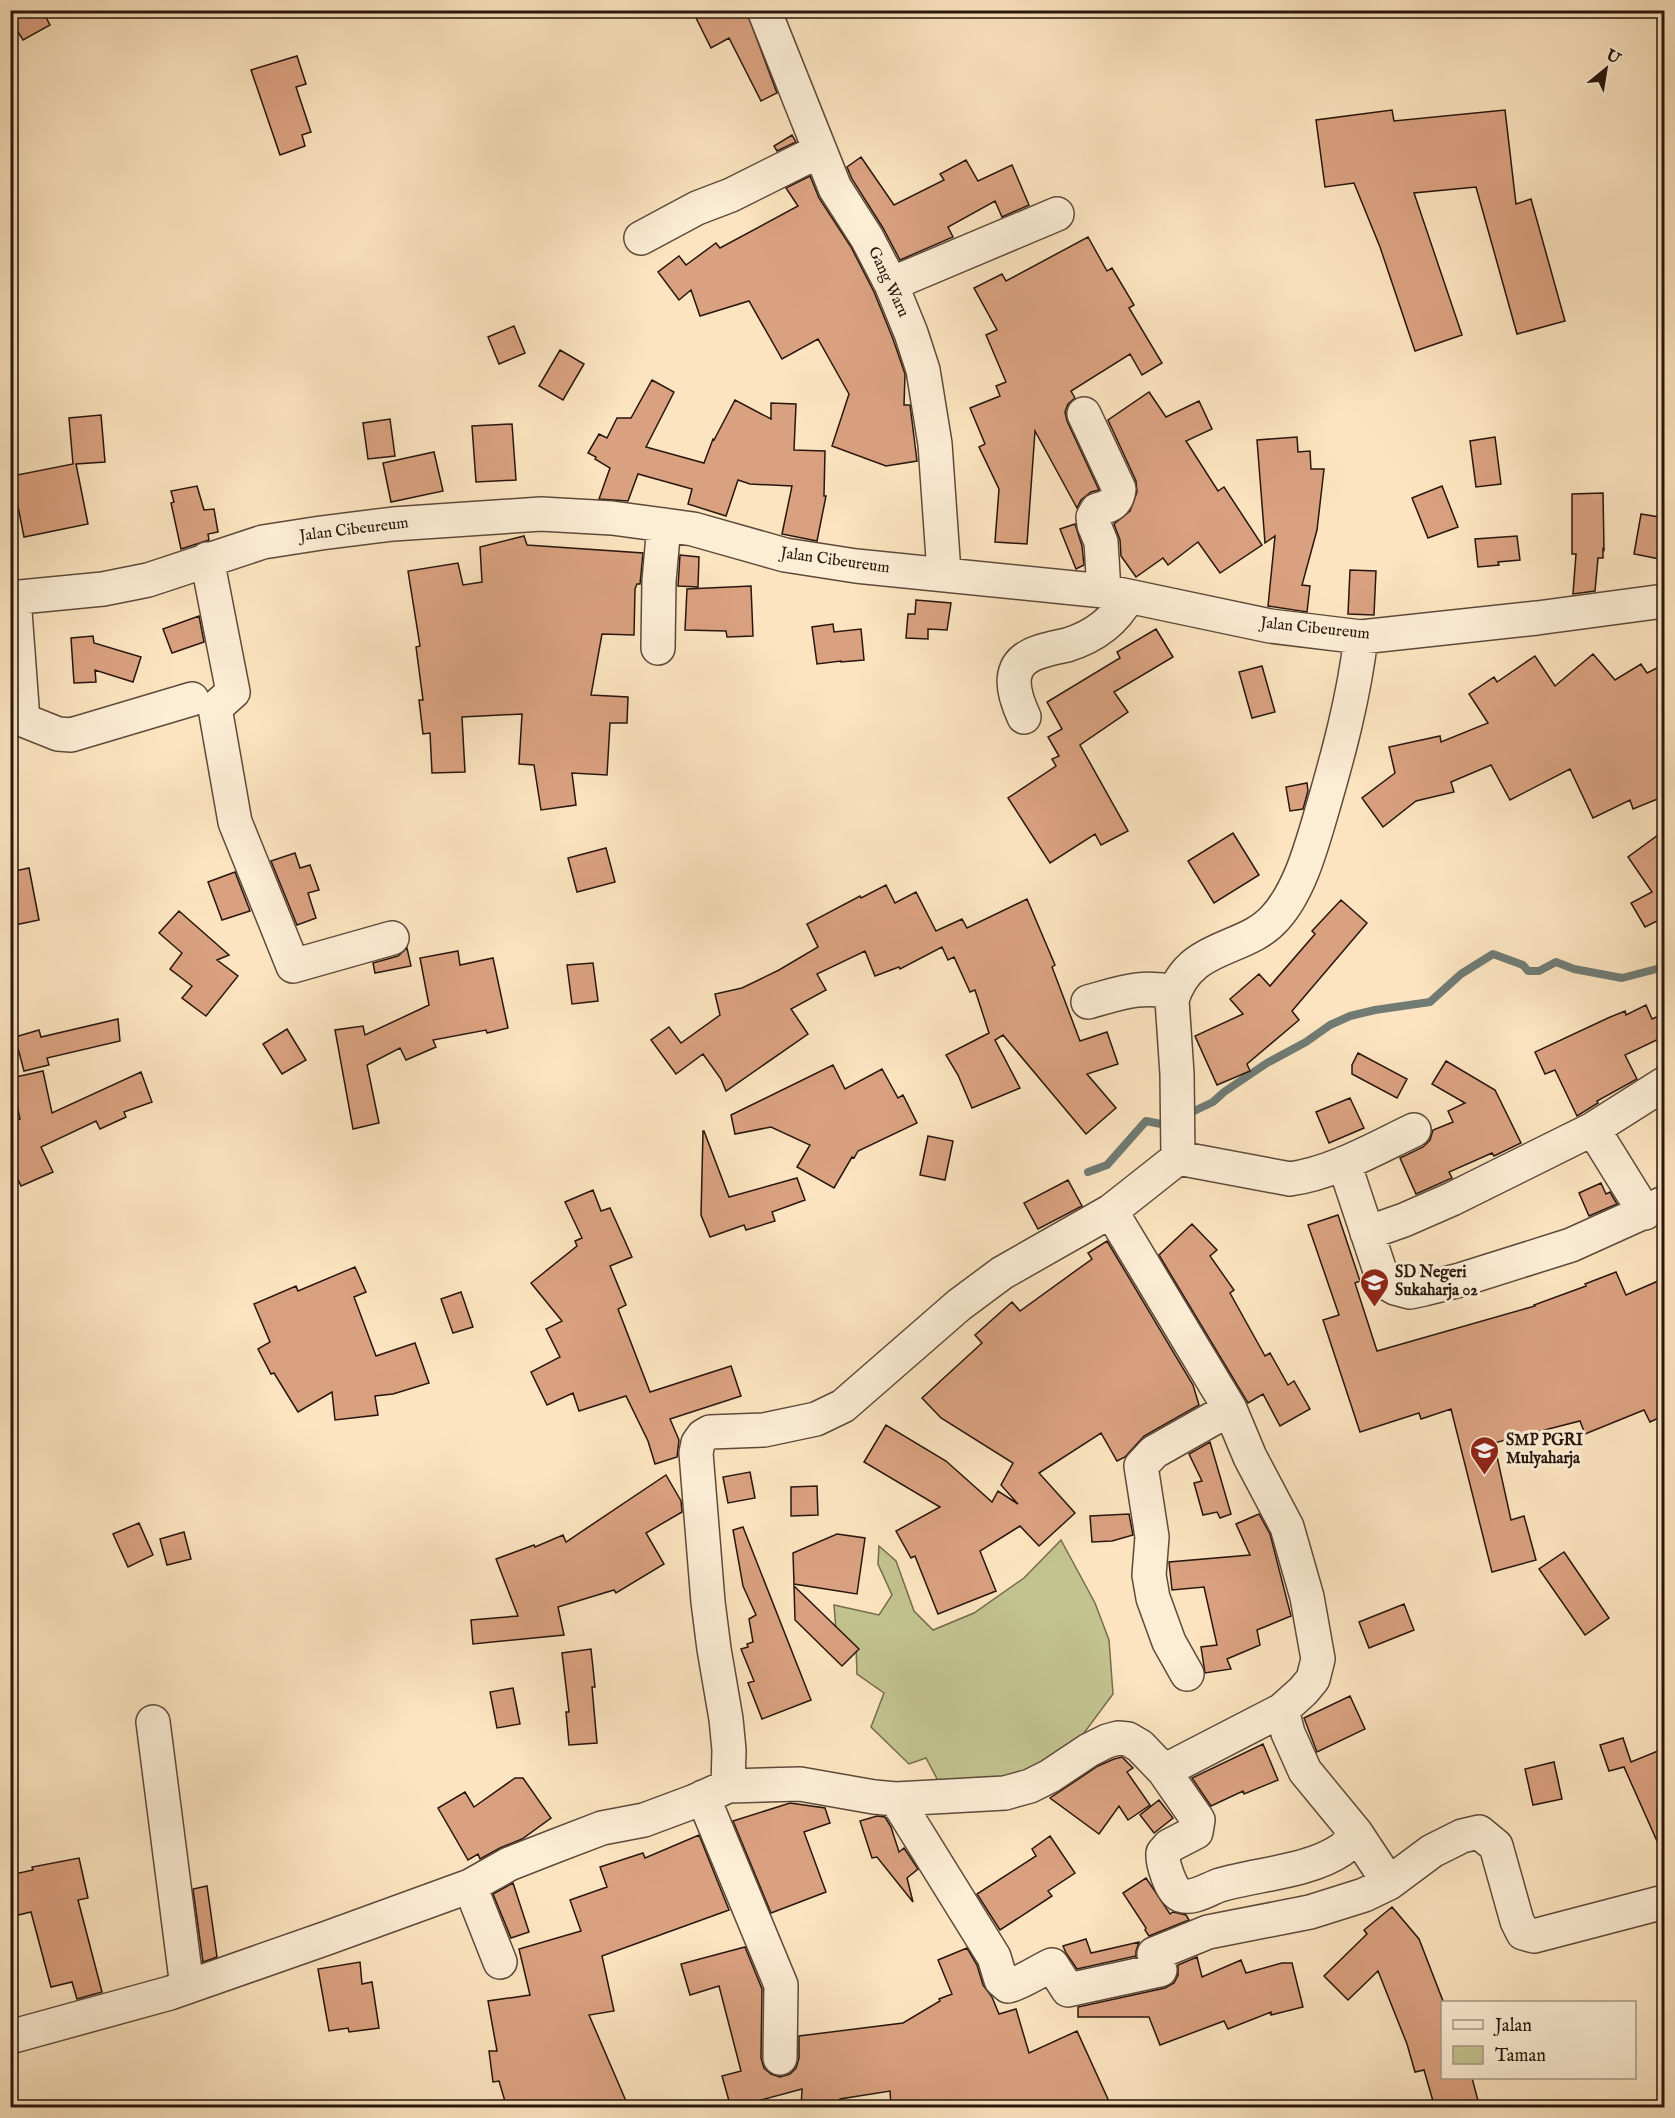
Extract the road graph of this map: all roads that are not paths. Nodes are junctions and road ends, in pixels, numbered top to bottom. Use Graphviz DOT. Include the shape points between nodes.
graph roads {
  1 [pos="764,10"];
  2 [pos="819,151"];
  3 [pos="1057,214"];
  4 [pos="640,238"];
  5 [pos="891,284"];
  6 [pos="1084,414"];
  7 [pos="664,525"];
  8 [pos="207,559"];
  9 [pos="944,573"];
  10 [pos="1116,594"];
  11 [pos="12,598"];
  12 [pos="1665,601"];
  13 [pos="1361,637"];
  14 [pos="658,648"];
  15 [pos="192,699"];
  16 [pos="1024,717"];
  17 [pos="17,720"];
  18 [pos="392,938"];
  19 [pos="1174,992"];
  20 [pos="1088,1002"];
  21 [pos="1665,1083"];
  22 [pos="1593,1129"];
  23 [pos="1414,1130"];
  24 [pos="1178,1158"];
  25 [pos="1344,1163"];
  26 [pos="1655,1208"];
  27 [pos="1111,1211"];
  28 [pos="1367,1233"];
  29 [pos="1230,1409"];
  30 [pos="1187,1674"];
  31 [pos="1282,1710"];
  32 [pos="153,1722"];
  33 [pos="1164,1771"];
  34 [pos="716,1792"];
  35 [pos="896,1799"];
  36 [pos="1356,1833"];
  37 [pos="1389,1883"];
  38 [pos="470,1886"];
  39 [pos="1665,1902"];
  40 [pos="500,1962"];
  41 [pos="188,1987"];
  42 [pos="10,2037"];
  43 [pos="780,2058"];
  1 -- 2 [label="street, Gang Waru"];
  2 -- 4 [label="street"];
  2 -- 5 [label="street, Gang Waru" via="835,188"];
  3 -- 5 [label="street"];
  5 -- 9 [label="street, Gang Waru" via="922,370 930,409"];
  6 -- 10 [label="street" via="1119,489 1118,499 1097,510 1093,517"];
  7 -- 8 [label="street, Jalan Cibeureum" via="541,514 393,524 263,542"];
  7 -- 9 [label="street, Jalan Cibeureum" via="693,529 784,555"];
  7 -- 14 [label="street"];
  8 -- 11 [label="street, Jalan Cibeureum" via="148,580 103,589"];
  8 -- 18 [label="street" via="233,692 215,708 235,822 293,966"];
  9 -- 10 [label="street, Jalan Cibeureum"];
  10 -- 13 [label="street, Jalan Cibeureum" via="1270,626"];
  10 -- 16 [label="street" via="1118,614 1095,632 1038,652 1019,663 1014,689"];
  11 -- 17 [label="street"];
  12 -- 13 [label="street, Jalan Cibeureum"];
  13 -- 19 [label="street" via="1339,756 1311,849 1289,898 1266,926 1205,956 1187,972"];
  15 -- 17 [label="street" via="71,735"];
  19 -- 20 [label="street" via="1141,988"];
  19 -- 24 [label="street"];
  21 -- 22 [label="street"];
  22 -- 26 [label="street"];
  22 -- 28 [label="street" via="1452,1199"];
  23 -- 25 [label="street"];
  24 -- 25 [label="street" via="1290,1179"];
  24 -- 27 [label="street"];
  25 -- 28 [label="street"];
  26 -- 28 [label="street" via="1571,1245 1410,1292 1395,1288 1383,1278"];
  27 -- 29 [label="street"];
  27 -- 34 [label="street" via="1002,1273 843,1406 816,1419 764,1431 710,1432 698,1443 708,1602 729,1750"];
  29 -- 30 [label="street" via="1154,1452 1141,1466 1152,1537 1149,1575 1153,1598 1169,1642"];
  29 -- 31 [label="street" via="1287,1527 1307,1597 1318,1659 1313,1678 1304,1691"];
  31 -- 33 [label="street"];
  31 -- 36 [label="street" via="1305,1771"];
  32 -- 41 [label="street"];
  33 -- 35 [label="street" via="1140,1746 1118,1738 1089,1750 1030,1786 1005,1793"];
  33 -- 36 [label="street" via="1198,1820 1196,1832 1169,1846 1163,1856 1173,1888 1182,1896 1317,1861 1342,1850"];
  34 -- 35 [label="street" via="800,1784"];
  34 -- 38 [label="street" via="645,1820 602,1828 509,1864"];
  34 -- 43 [label="street" via="781,1985"];
  35 -- 37 [label="street" via="1008,1986 1052,1965 1068,1990 1160,1970 1154,1954 1208,1932 1310,1912"];
  36 -- 37 [label="street"];
  37 -- 39 [label="street" via="1432,1851 1479,1832 1496,1846 1523,1933 1534,1936"];
  38 -- 40 [label="street"];
  38 -- 41 [label="street"];
  41 -- 42 [label="street"];
}
